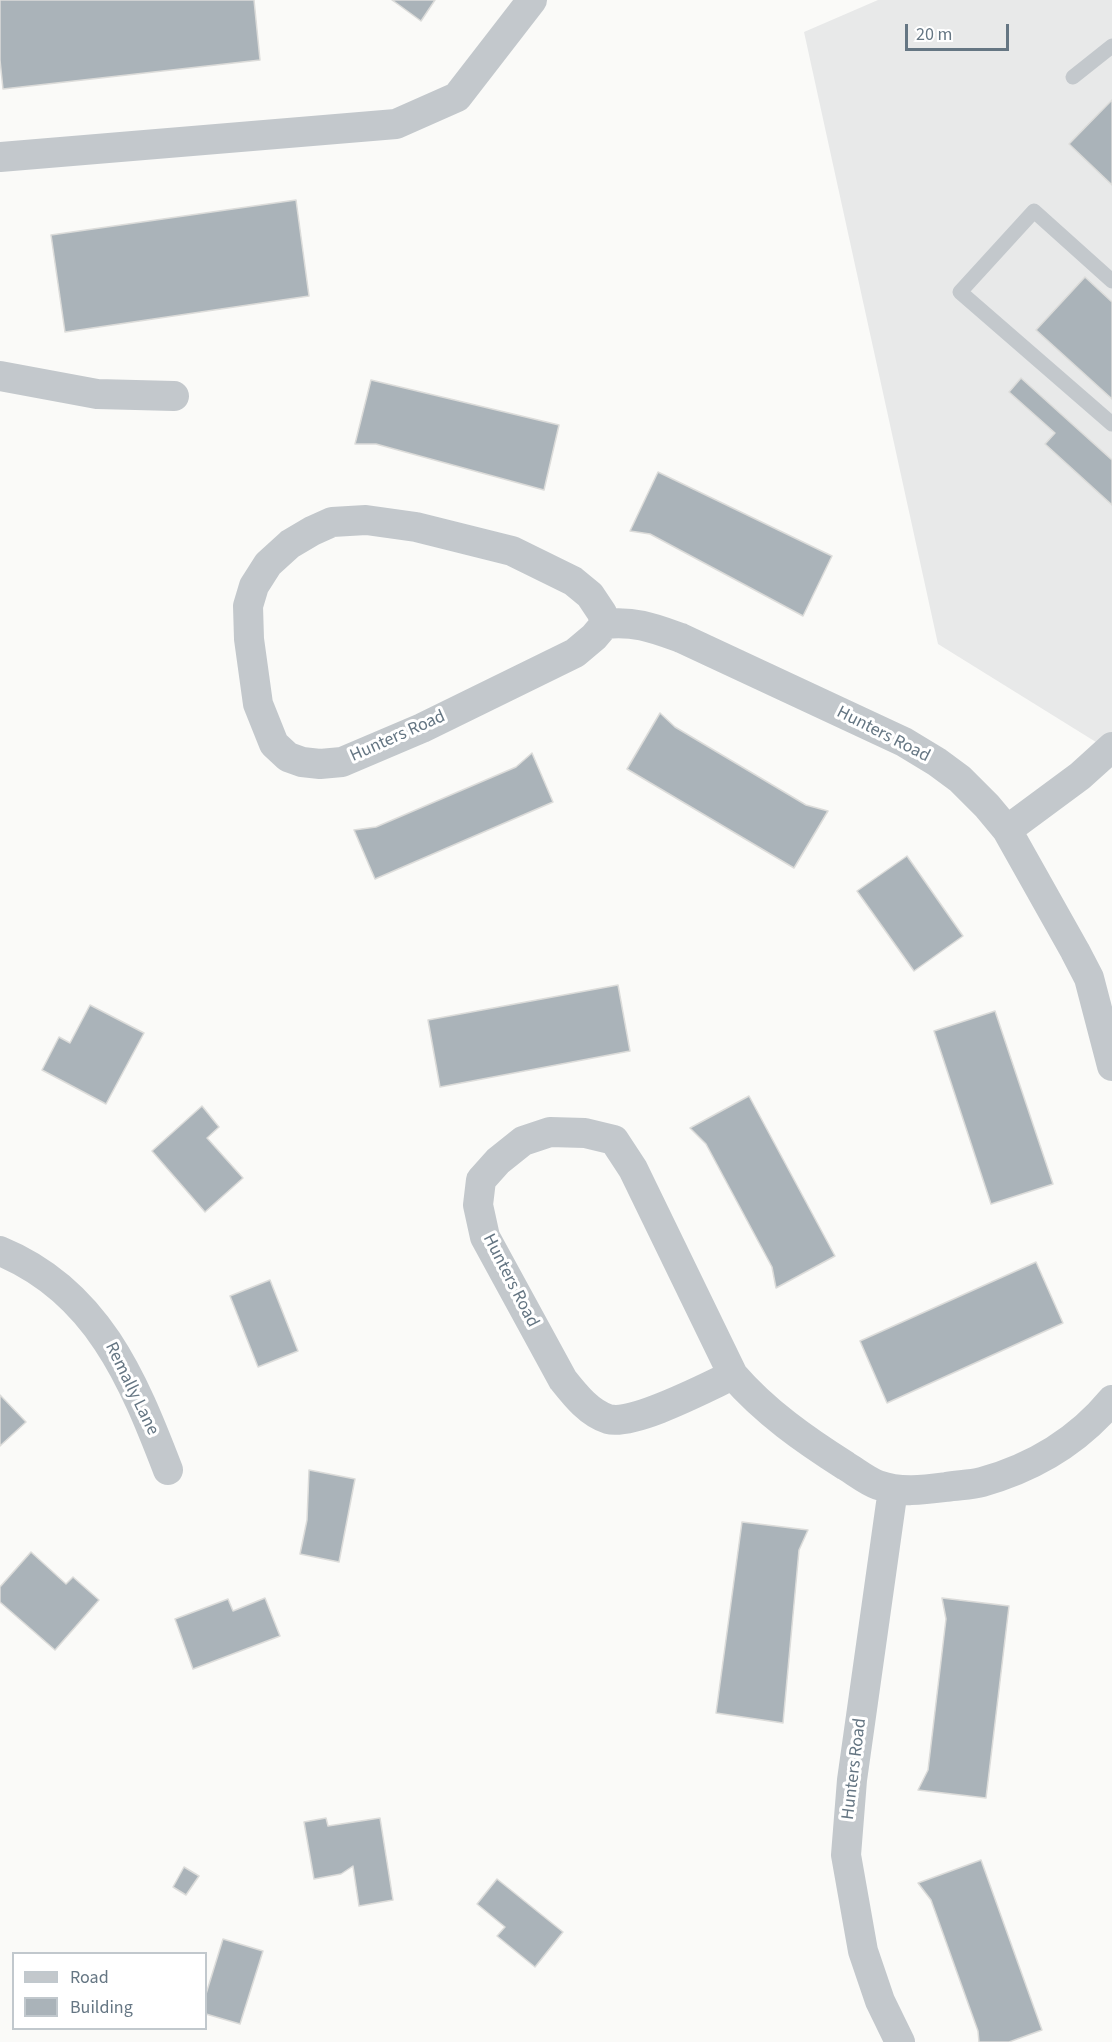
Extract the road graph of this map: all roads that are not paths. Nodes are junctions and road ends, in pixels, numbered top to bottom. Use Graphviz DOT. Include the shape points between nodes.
graph roads {
  1 [pos="532,0"];
  2 [pos="1112,46"];
  3 [pos="1073,77"];
  4 [pos="0,157"];
  5 [pos="1112,281"];
  6 [pos="0,376"];
  7 [pos="174,396"];
  8 [pos="1112,424"];
  9 [pos="606,624"];
  10 [pos="1112,747"];
  11 [pos="1007,830"];
  12 [pos="1112,1066"];
  13 [pos="0,1251"];
  14 [pos="733,1375"];
  15 [pos="1112,1400"];
  16 [pos="168,1470"];
  17 [pos="893,1489"];
  18 [pos="900,2042"];
  1 -- 4 [label="street" via="457,97 396,124"];
  2 -- 3 [label="lane"];
  5 -- 8 [label="lane" via="1034,211 960,292"];
  6 -- 7 [label="street" via="97,394"];
  9 -- 9 [label="street, Hunters Road" via="590,595 573,580 512,551 416,527 366,520 332,522 290,544 268,564 254,586 248,606 258,704 274,744 288,757 320,764 342,762 422,728 575,653"];
  9 -- 11 [label="street, Hunters Road" via="644,625 681,638 904,742 960,779"];
  10 -- 11 [label="street"];
  11 -- 12 [label="street, Hunters Road" via="1089,978"];
  13 -- 16 [label="street, Remally Lane" via="23,1260 62,1287 101,1330 123,1364"];
  14 -- 14 [label="street, Hunters Road" via="633,1169 614,1140 585,1133 550,1132 523,1141 481,1180 478,1205 485,1237 563,1380 591,1410 609,1419 628,1419"];
  14 -- 17 [label="street, Hunters Road" via="805,1440 876,1485"];
  15 -- 17 [label="street, Hunters Road" via="1053,1453 1023,1468 980,1482 918,1491"];
  17 -- 18 [label="street, Hunters Road" via="852,1780 846,1855 863,1951 880,2001"];
}
